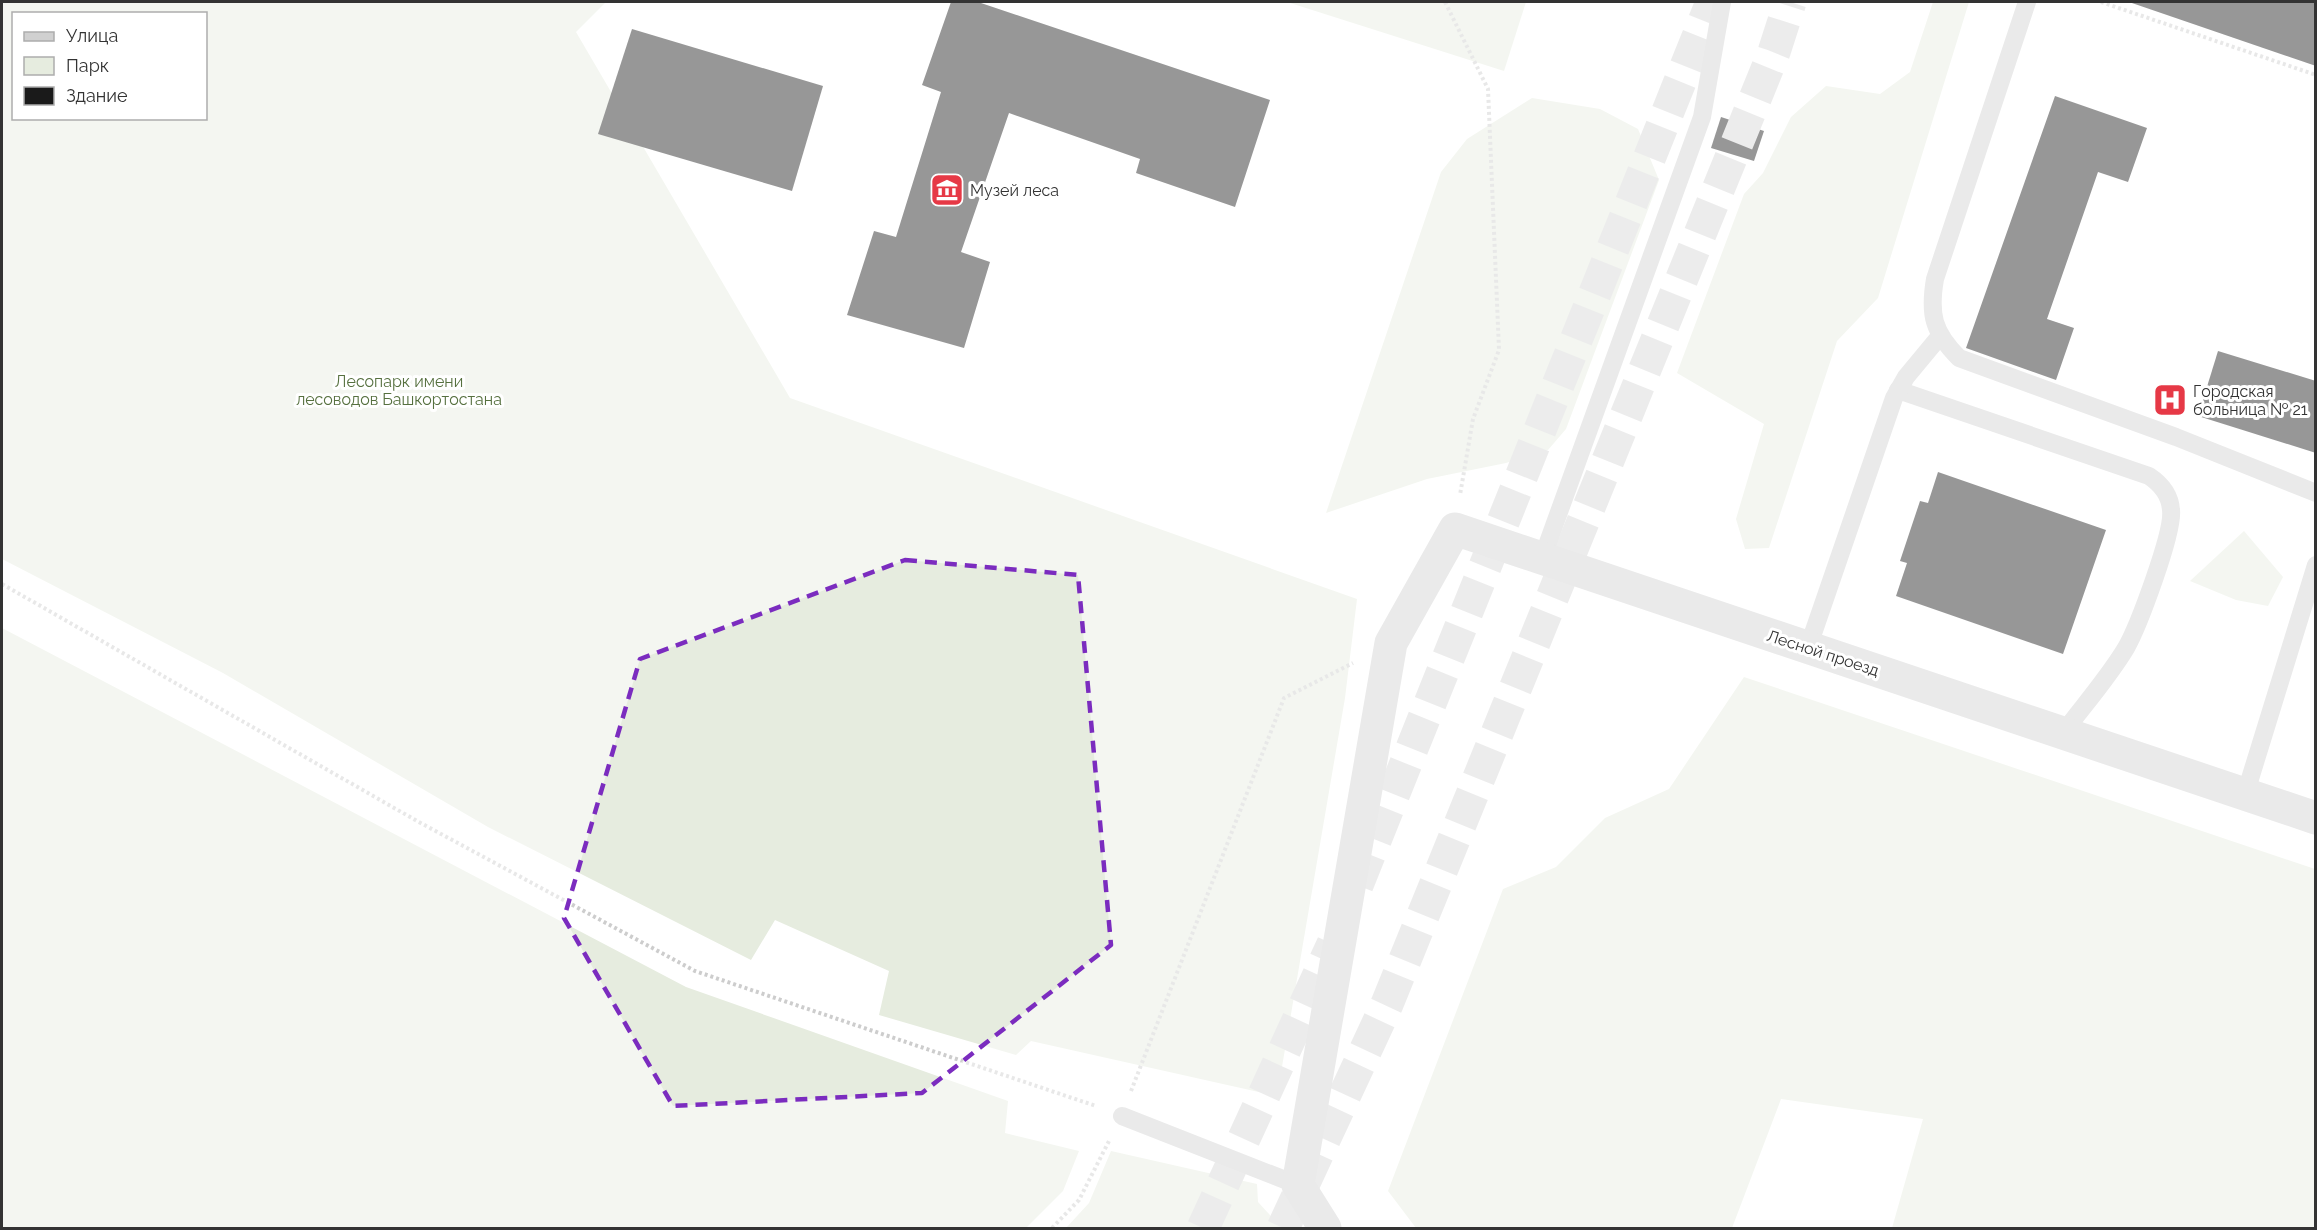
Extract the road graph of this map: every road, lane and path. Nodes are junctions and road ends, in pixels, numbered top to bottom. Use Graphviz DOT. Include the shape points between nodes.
graph roads {
  1 [pos="1445,2"];
  2 [pos="1722,2"];
  3 [pos="2027,2"];
  4 [pos="2101,2"];
  5 [pos="2316,75"];
  6 [pos="1940,336"];
  7 [pos="1898,390"];
  8 [pos="2316,493"];
  9 [pos="1455,529"];
  10 [pos="1542,559"];
  11 [pos="2316,565"];
  12 [pos="2,584"];
  13 [pos="1391,643"];
  14 [pos="1808,648"];
  15 [pos="2063,733"];
  16 [pos="2245,795"];
  17 [pos="2316,818"];
  18 [pos="1122,1116"];
  19 [pos="1298,1185"];
  20 [pos="1052,1228"];
  21 [pos="1325,1228"];
  1 -- 9 [label="path" via="1488,89 1498,350 1473,419"];
  2 -- 10 [label="lane" via="1702,117"];
  3 -- 6 [label="lane" via="1935,279 1931,303"];
  4 -- 5 [label="path"];
  6 -- 7 [label="lane"];
  6 -- 8 [label="lane" via="1959,358 2176,436"];
  7 -- 14 [label="lane"];
  7 -- 15 [label="lane" via="2149,476 2166,494 2171,510 2170,527 2135,628 2121,655"];
  9 -- 10 [label="street, Лесной проезд"];
  9 -- 13 [label="street"];
  10 -- 14 [label="street, Лесной проезд"];
  11 -- 16 [label="lane"];
  12 -- 18 [label="path" via="417,821 695,971"];
  13 -- 18 [label="path" via="1284,698"];
  13 -- 19 [label="street"];
  14 -- 15 [label="street, Лесной проезд"];
  15 -- 16 [label="street, Лесной проезд"];
  16 -- 17 [label="street, Лесной проезд"];
  18 -- 19 [label="lane"];
  18 -- 20 [label="path" via="1079,1200"];
  19 -- 21 [label="street"];
}
